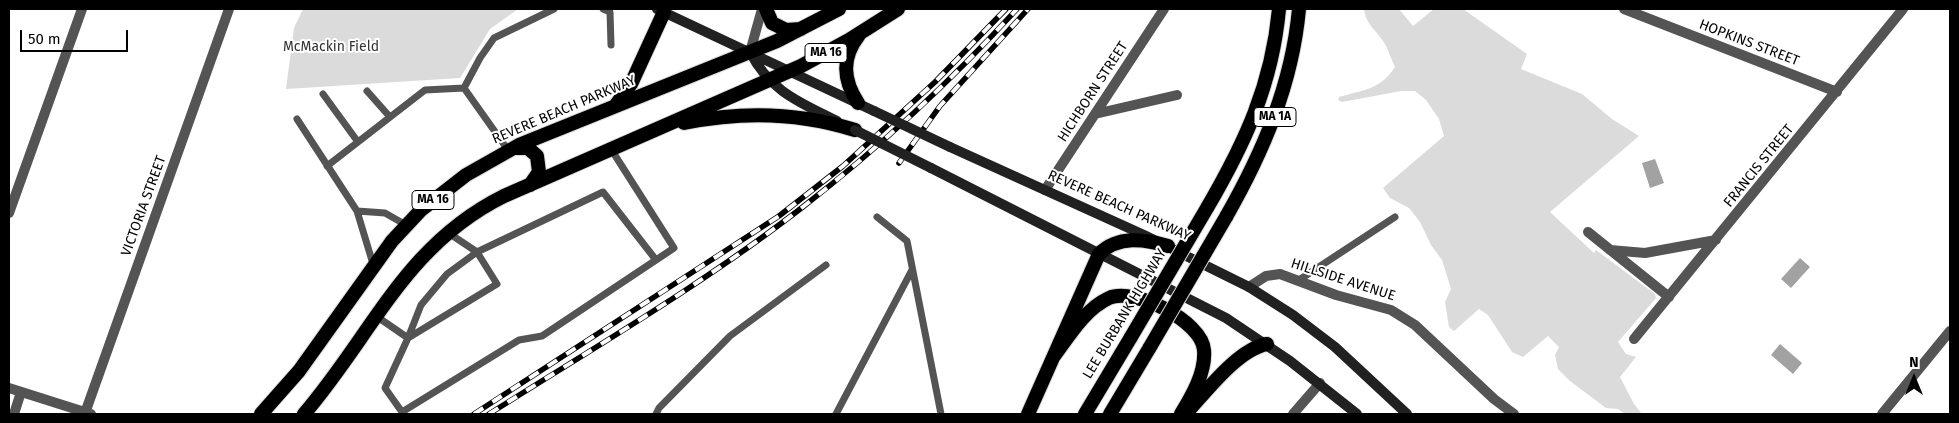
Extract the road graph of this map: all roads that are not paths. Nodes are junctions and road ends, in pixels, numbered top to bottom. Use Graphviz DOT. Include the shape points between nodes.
graph roads {
  1 [pos="82,9"];
  2 [pos="229,9"];
  3 [pos="554,9"];
  4 [pos="764,9"];
  5 [pos="839,9"];
  6 [pos="898,9"];
  7 [pos="1164,9"];
  8 [pos="1279,9"];
  9 [pos="1299,9"];
  10 [pos="1624,9"];
  11 [pos="1903,9"];
  12 [pos="608,10"];
  13 [pos="660,10"];
  14 [pos="804,29"];
  15 [pos="861,32"];
  16 [pos="611,45"];
  17 [pos="750,52"];
  18 [pos="789,71"];
  19 [pos="768,80"];
  20 [pos="464,88"];
  21 [pos="367,91"];
  22 [pos="1837,92"];
  23 [pos="323,94"];
  24 [pos="1177,95"];
  25 [pos="858,103"];
  26 [pos="615,106"];
  27 [pos="1095,114"];
  28 [pos="390,117"];
  29 [pos="297,119"];
  30 [pos="657,129"];
  31 [pos="855,130"];
  32 [pos="358,142"];
  33 [pos="611,149"];
  34 [pos="508,150"];
  35 [pos="327,166"];
  36 [pos="529,185"];
  37 [pos="1046,190"];
  38 [pos="357,211"];
  39 [pos="9,213"];
  40 [pos="877,217"];
  41 [pos="1395,217"];
  42 [pos="406,225"];
  43 [pos="447,232"];
  44 [pos="1588,232"];
  45 [pos="1716,240"];
  46 [pos="1168,246"];
  47 [pos="1610,250"];
  48 [pos="477,252"];
  49 [pos="1099,254"];
  50 [pos="656,260"];
  51 [pos="373,264"];
  52 [pos="826,265"];
  53 [pos="912,270"];
  54 [pos="1299,280"];
  55 [pos="1249,287"];
  56 [pos="1669,296"];
  57 [pos="376,316"];
  58 [pos="1950,331"];
  59 [pos="408,338"];
  60 [pos="1634,339"];
  61 [pos="1267,344"];
  62 [pos="1054,356"];
  63 [pos="1320,383"];
  64 [pos="9,388"];
  65 [pos="21,392"];
  66 [pos="266,411"];
  67 [pos="88,413"];
  68 [pos="14,414"];
  69 [pos="304,414"];
  70 [pos="656,414"];
  71 [pos="836,414"];
  72 [pos="941,414"];
  73 [pos="1028,414"];
  74 [pos="1084,414"];
  75 [pos="1110,414"];
  76 [pos="1181,414"];
  77 [pos="1185,414"];
  78 [pos="1293,414"];
  79 [pos="1358,414"];
  80 [pos="1407,414"];
  81 [pos="1514,414"];
  82 [pos="1882,414"];
  1 -- 39 [label="street"];
  2 -- 67 [label="street, VICTORIA STREET"];
  3 -- 20 [label="lane" via="494,38"];
  4 -- 14 [label="highway" via="772,23 786,30"];
  4 -- 17 [label="street"];
  5 -- 14 [label="highway, MA 16"];
  6 -- 15 [label="highway, MA 16"];
  7 -- 27 [label="street, HICHBORN STREET"];
  8 -- 74 [label="highway, LEE BURBANK HIGHWAY / MA 1A, bridge" via="1260,101 1241,148"];
  9 -- 75 [label="highway, MA 1A, bridge" via="1292,56 1262,149 1226,217"];
  10 -- 22 [label="street, HOPKINS STREET"];
  11 -- 22 [label="street, FRANCIS STREET"];
  12 -- 16 [label="lane"];
  13 -- 17 [label="main road"];
  13 -- 26 [label="highway" via="631,84"];
  14 -- 17 [label="highway, MA 16"];
  15 -- 18 [label="highway, MA 16"];
  15 -- 25 [label="highway" via="850,50 845,69 847,84"];
  17 -- 18 [label="main road, REVERE BEACH PARKWAY"];
  17 -- 19 [label="main road"];
  17 -- 26 [label="highway, REVERE BEACH PARKWAY / MA 16"];
  18 -- 19 [label="highway, MA 16"];
  18 -- 25 [label="main road, REVERE BEACH PARKWAY"];
  19 -- 30 [label="highway, MA 16"];
  19 -- 31 [label="main road" via="786,95"];
  20 -- 28 [label="lane" via="424,90"];
  20 -- 34 [label="lane"];
  21 -- 28 [label="lane"];
  22 -- 45 [label="street, FRANCIS STREET"];
  23 -- 32 [label="lane"];
  24 -- 27 [label="street"];
  25 -- 37 [label="main road, REVERE BEACH PARKWAY, bridge"];
  26 -- 34 [label="highway, REVERE BEACH PARKWAY / MA 16"];
  27 -- 37 [label="street, HICHBORN STREET"];
  28 -- 32 [label="lane"];
  29 -- 35 [label="lane"];
  30 -- 31 [label="highway" via="708,118 756,114 807,119"];
  30 -- 33 [label="highway, MA 16"];
  31 -- 49 [label="main road, bridge"];
  32 -- 35 [label="lane"];
  33 -- 36 [label="highway, MA 16"];
  33 -- 50 [label="lane" via="674,248"];
  34 -- 36 [label="highway" via="525,147 536,154 539,172"];
  34 -- 42 [label="highway, REVERE BEACH PARKWAY / MA 16" via="448,188"];
  35 -- 38 [label="lane"];
  36 -- 43 [label="highway, MA 16" via="488,204"];
  37 -- 46 [label="main road, REVERE BEACH PARKWAY"];
  38 -- 42 [label="lane" via="385,213"];
  38 -- 51 [label="lane"];
  40 -- 53 [label="lane" via="907,241"];
  41 -- 54 [label="lane"];
  42 -- 51 [label="highway, REVERE BEACH PARKWAY / MA 16"];
  43 -- 48 [label="lane"];
  43 -- 57 [label="highway, MA 16" via="411,268"];
  44 -- 47 [label="street"];
  45 -- 47 [label="street" via="1645,253"];
  45 -- 56 [label="street, FRANCIS STREET"];
  46 -- 49 [label="highway" via="1129,240 1114,243"];
  46 -- 55 [label="main road, REVERE BEACH PARKWAY"];
  47 -- 56 [label="street"];
  48 -- 50 [label="lane" via="603,192"];
  48 -- 59 [label="lane" via="454,267 434,287 421,305"];
  48 -- 59 [label="lane" via="497,284"];
  49 -- 61 [label="main road" via="1214,312"];
  49 -- 62 [label="highway"];
  50 -- 59 [label="lane" via="542,336 519,340 402,412 385,388"];
  51 -- 66 [label="highway, REVERE BEACH PARKWAY / MA 16" via="299,371"];
  52 -- 70 [label="lane" via="730,336"];
  53 -- 71 [label="lane"];
  53 -- 72 [label="lane"];
  54 -- 55 [label="street, HILLSIDE AVENUE" via="1270,274"];
  54 -- 81 [label="street, HILLSIDE AVENUE" via="1336,295 1379,305 1404,317"];
  55 -- 80 [label="main road, REVERE BEACH PARKWAY" via="1335,347"];
  56 -- 60 [label="street, FRANCIS STREET"];
  57 -- 59 [label="lane"];
  57 -- 69 [label="highway, MA 16" via="331,382"];
  58 -- 82 [label="street"];
  61 -- 63 [label="main road"];
  61 -- 77 [label="highway" via="1241,357"];
  62 -- 73 [label="highway"];
  62 -- 76 [label="highway" via="1081,321 1103,301 1124,295 1143,300 1187,322 1203,344 1201,371"];
  63 -- 78 [label="street"];
  63 -- 79 [label="main road"];
  64 -- 65 [label="street"];
  65 -- 67 [label="street"];
  65 -- 68 [label="street"];
}
